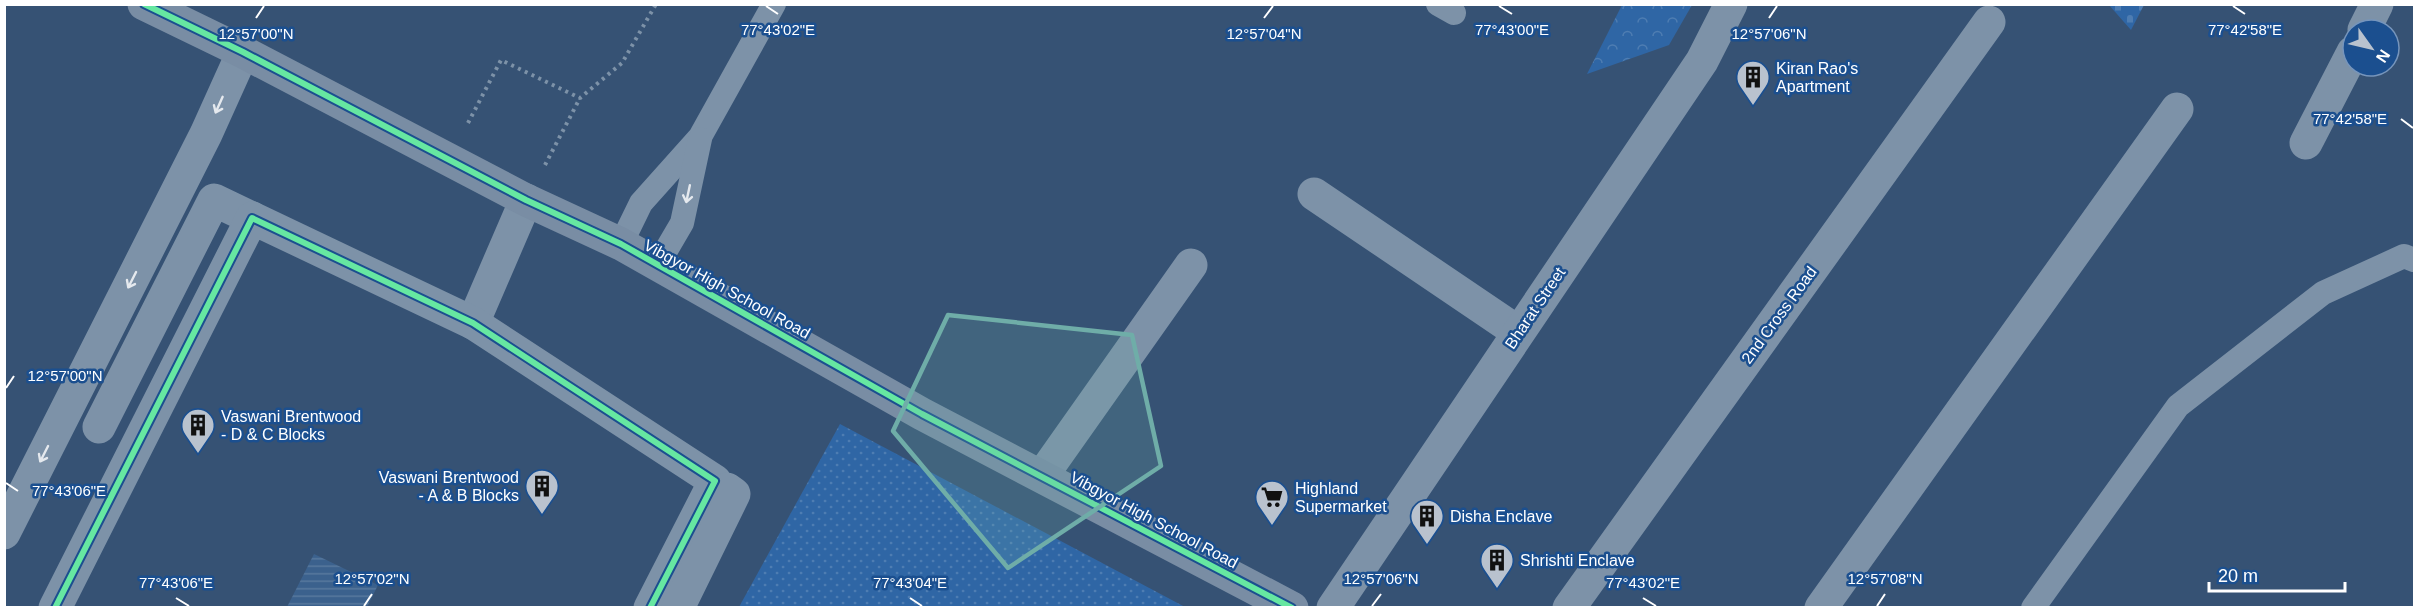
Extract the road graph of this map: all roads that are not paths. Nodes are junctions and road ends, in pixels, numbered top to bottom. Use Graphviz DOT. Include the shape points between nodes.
graph roads {
  1 [pos="144,4"];
  2 [pos="774,4"];
  3 [pos="1731,4"];
  4 [pos="2377,4"];
  5 [pos="2370,18"];
  6 [pos="1989,22"];
  7 [pos="243,52"];
  8 [pos="2341,74"];
  9 [pos="2177,109"];
  10 [pos="700,137"];
  11 [pos="2306,143"];
  12 [pos="1314,194"];
  13 [pos="526,200"];
  14 [pos="252,219"];
  15 [pos="621,244"];
  16 [pos="2415,260"];
  17 [pos="658,264"];
  18 [pos="1191,265"];
  19 [pos="473,322"];
  20 [pos="1518,332"];
  21 [pos="99,427"];
  22 [pos="1042,476"];
  23 [pos="715,481"];
  24 [pos="4,533"];
  25 [pos="55,608"];
  26 [pos="650,608"];
  27 [pos="678,608"];
  28 [pos="1292,608"];
  29 [pos="1333,608"];
  30 [pos="1569,608"];
  31 [pos="1821,608"];
  32 [pos="2033,608"];
  1 -- 7 [label="street, Vibgyor High School Road"];
  2 -- 10 [label="lane"];
  3 -- 20 [label="street, Bharat Street" via="1702,61"];
  4 -- 5 [label="street"];
  6 -- 30 [label="street, 2nd Cross Road"];
  7 -- 13 [label="street, Vibgyor High School Road"];
  7 -- 24 [label="street, one-way" via="206,134"];
  8 -- 11 [label="street"];
  9 -- 31 [label="street"];
  10 -- 15 [label="lane" via="641,203"];
  10 -- 17 [label="lane, one-way" via="682,223"];
  12 -- 20 [label="street"];
  13 -- 15 [label="street, Vibgyor High School Road"];
  13 -- 19 [label="street"];
  14 -- 19 [label="street"];
  14 -- 21 [label="street" via="214,200"];
  14 -- 25 [label="street"];
  15 -- 17 [label="street, Vibgyor High School Road"];
  16 -- 32 [label="lane" via="2404,256 2323,293 2178,406"];
  17 -- 22 [label="street, Vibgyor High School Road" via="922,414"];
  18 -- 22 [label="street"];
  19 -- 23 [label="street"];
  20 -- 29 [label="street, Bharat Street"];
  22 -- 28 [label="street, Vibgyor High School Road"];
  23 -- 26 [label="street"];
  23 -- 27 [label="street" via="734,494"];
}
